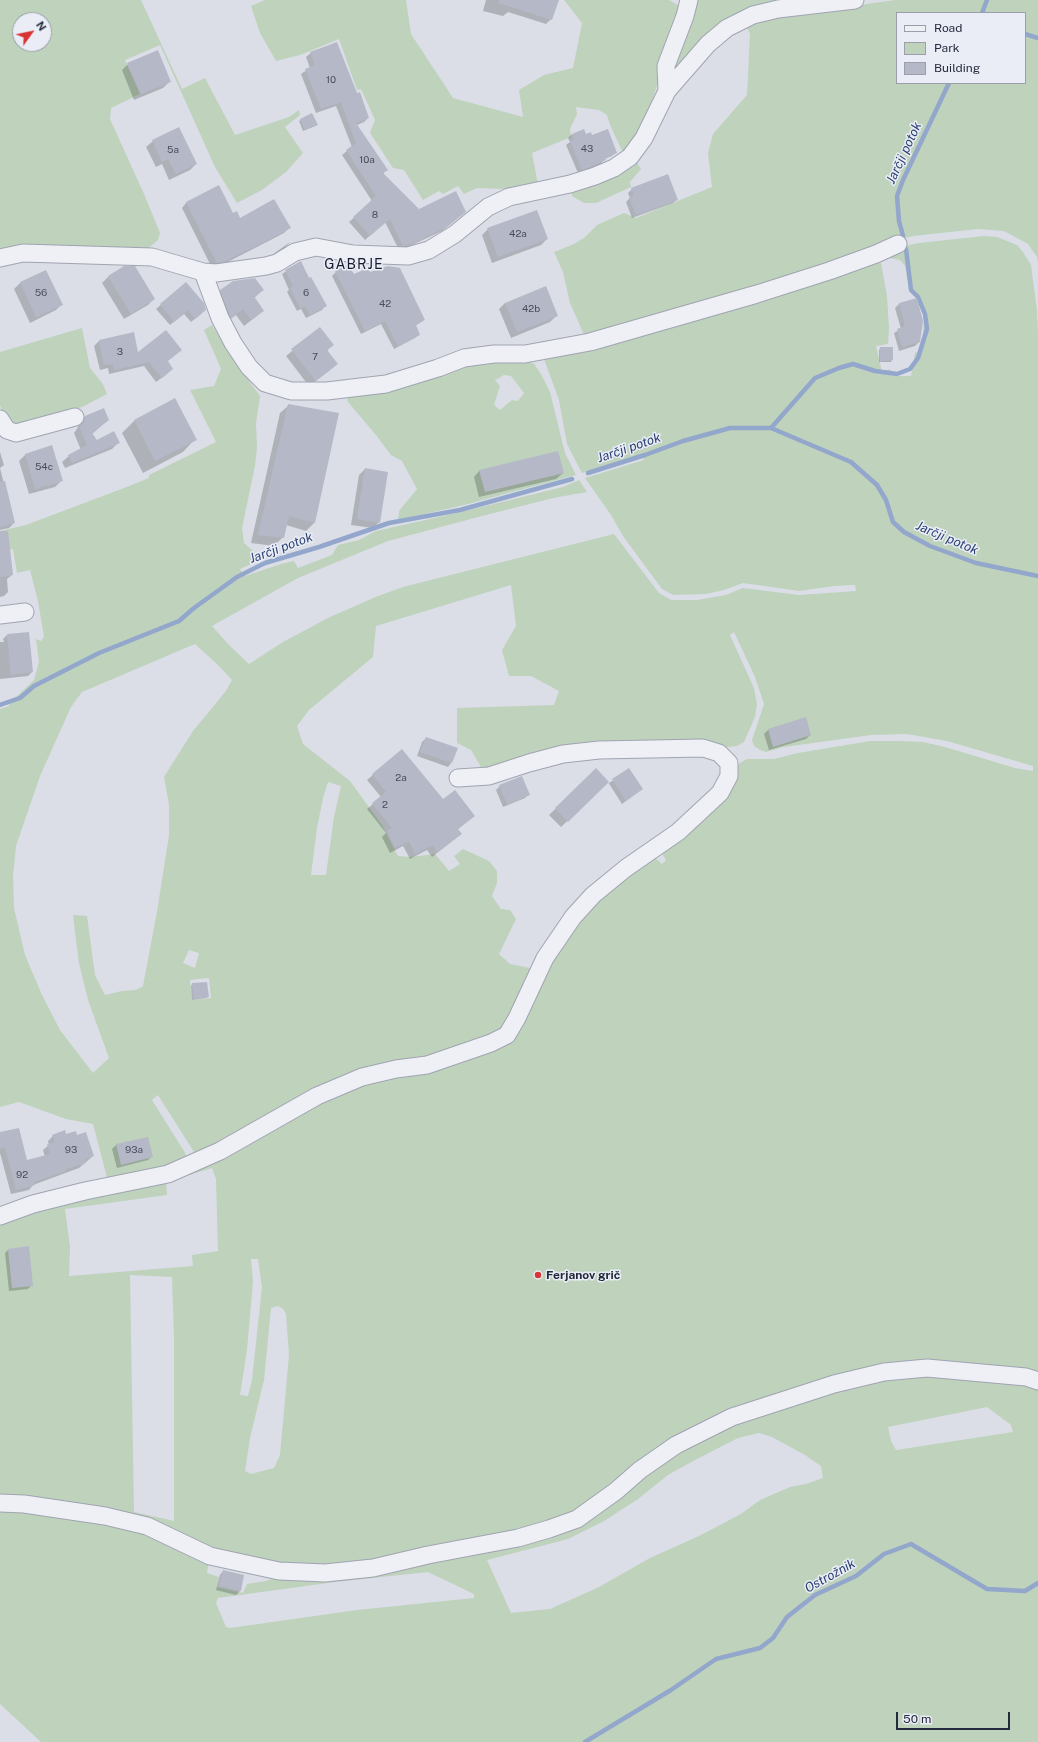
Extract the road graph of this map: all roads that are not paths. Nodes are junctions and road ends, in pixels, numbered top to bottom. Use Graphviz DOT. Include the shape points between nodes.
graph roads {
  1 [pos="689,0"];
  2 [pos="855,0"];
  3 [pos="667,91"];
  4 [pos="898,244"];
  5 [pos="0,258"];
  6 [pos="203,272"];
  7 [pos="75,417"];
  8 [pos="0,419"];
  9 [pos="25,612"];
  10 [pos="0,615"];
  11 [pos="458,778"];
  12 [pos="0,1216"];
  13 [pos="1038,1381"];
  14 [pos="0,1503"];
  1 -- 3 [label="street" via="666,66"];
  2 -- 3 [label="street" via="778,9 753,15 727,28 708,44"];
  3 -- 6 [label="street" via="644,138 630,157 614,168 570,184 509,196 488,207 455,234 428,250 408,256 353,254 316,247 295,252 277,263 266,266 216,273"];
  4 -- 6 [label="street" via="821,273 590,342 525,354 494,354 464,358 386,384 327,391 291,391 265,383 249,367 233,343 220,318"];
  5 -- 6 [label="street" via="23,253 152,257"];
  7 -- 8 [label="street" via="16,433 7,430"];
  9 -- 10 [label="street"];
  11 -- 12 [label="street" via="489,776 563,754 599,750 703,748 719,753 729,763 729,776 720,793 678,832 599,890 573,917 544,958 507,1035 427,1065 362,1077 317,1096 220,1151 168,1174 85,1190"];
  13 -- 14 [label="street" via="1026,1377 927,1368 884,1372 834,1384 732,1417 676,1445 577,1519 518,1538 366,1568 325,1573 279,1571 210,1556 146,1526 105,1516"];
}
